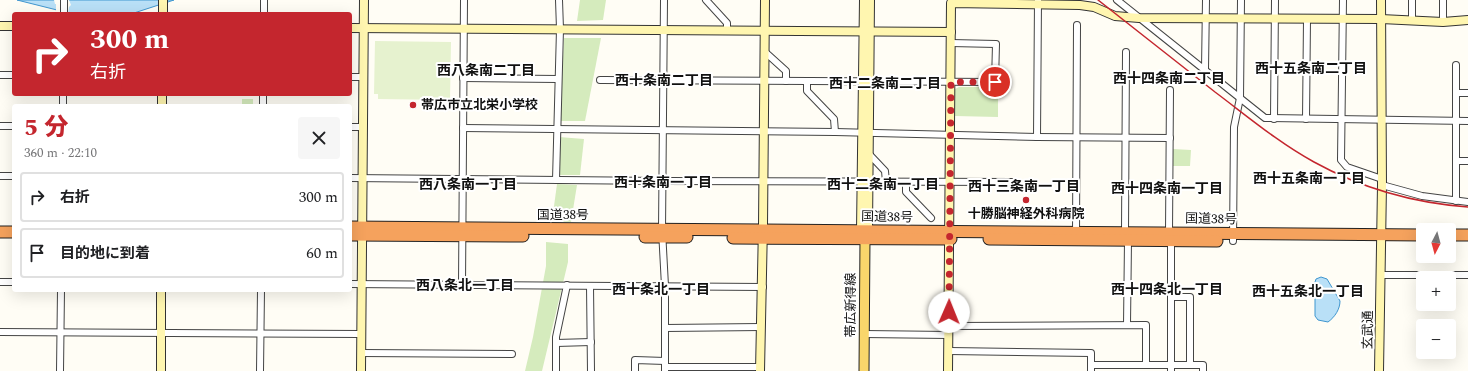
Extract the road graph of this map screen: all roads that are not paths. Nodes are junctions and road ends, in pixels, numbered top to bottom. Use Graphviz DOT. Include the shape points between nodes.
graph roads {
  1 [pos="64,0"];
  2 [pos="163,0"];
  3 [pos="264,0"];
  4 [pos="364,0"];
  5 [pos="464,0"];
  6 [pos="559,0"];
  7 [pos="664,0"];
  8 [pos="706,0"];
  9 [pos="765,0"];
  10 [pos="864,0"];
  11 [pos="870,0"];
  12 [pos="1117,0"];
  13 [pos="1206,0"];
  14 [pos="1241,0"];
  15 [pos="1275,0"];
  16 [pos="1343,0"];
  17 [pos="1382,0"];
  18 [pos="1412,0"];
  19 [pos="1443,0"];
  20 [pos="951,2"];
  21 [pos="1037,2"];
  22 [pos="64,12"];
  23 [pos="163,12"];
  24 [pos="264,12"];
  25 [pos="1139,18"];
  26 [pos="1206,18"];
  27 [pos="1241,18"];
  28 [pos="1275,19"];
  29 [pos="1307,19"];
  30 [pos="1381,19"];
  31 [pos="1343,20"];
  32 [pos="1468,20"];
  33 [pos="1412,21"];
  34 [pos="1443,22"];
  35 [pos="1077,25"];
  36 [pos="0,26"];
  37 [pos="12,26"];
  38 [pos="352,28"];
  39 [pos="364,28"];
  40 [pos="464,29"];
  41 [pos="560,29"];
  42 [pos="663,30"];
  43 [pos="727,31"];
  44 [pos="764,31"];
  45 [pos="867,31"];
  46 [pos="951,32"];
  47 [pos="951,43"];
  48 [pos="765,52"];
  49 [pos="1126,52"];
  50 [pos="1456,64"];
  51 [pos="1205,69"];
  52 [pos="0,75"];
  53 [pos="12,75"];
  54 [pos="352,77"];
  55 [pos="363,77"];
  56 [pos="463,78"];
  57 [pos="558,80"];
  58 [pos="600,80"];
  59 [pos="662,80"];
  60 [pos="764,81"];
  61 [pos="786,81"];
  62 [pos="807,81"];
  63 [pos="866,81"];
  64 [pos="951,82"];
  65 [pos="1170,90"];
  66 [pos="1456,93"];
  67 [pos="1468,93"];
  68 [pos="1240,98"];
  69 [pos="1274,118"];
  70 [pos="1306,119"];
  71 [pos="1342,119"];
  72 [pos="1382,120"];
  73 [pos="1456,121"];
  74 [pos="1468,121"];
  75 [pos="0,126"];
  76 [pos="12,126"];
  77 [pos="352,127"];
  78 [pos="363,127"];
  79 [pos="463,128"];
  80 [pos="558,130"];
  81 [pos="663,130"];
  82 [pos="764,131"];
  83 [pos="835,132"];
  84 [pos="865,133"];
  85 [pos="951,135"];
  86 [pos="1037,137"];
  87 [pos="1077,138"];
  88 [pos="1126,138"];
  89 [pos="1170,138"];
  90 [pos="868,153"];
  91 [pos="1456,161"];
  92 [pos="1468,161"];
  93 [pos="0,176"];
  94 [pos="12,176"];
  95 [pos="352,178"];
  96 [pos="362,178"];
  97 [pos="462,179"];
  98 [pos="556,180"];
  99 [pos="663,181"];
  100 [pos="763,182"];
  101 [pos="865,182"];
  102 [pos="886,182"];
  103 [pos="906,182"];
  104 [pos="950,182"];
  105 [pos="1014,182"];
  106 [pos="1382,182"];
  107 [pos="1456,202"];
  108 [pos="1468,202"];
  109 [pos="932,218"];
  110 [pos="0,224"];
  111 [pos="12,224"];
  112 [pos="352,228"];
  113 [pos="362,231"];
  114 [pos="0,232"];
  115 [pos="12,232"];
  116 [pos="462,232"];
  117 [pos="662,233"];
  118 [pos="865,233"];
  119 [pos="352,234"];
  120 [pos="763,234"];
  121 [pos="950,235"];
  122 [pos="1456,235"];
  123 [pos="1468,235"];
  124 [pos="1076,236"];
  125 [pos="1127,236"];
  126 [pos="1170,236"];
  127 [pos="1416,236"];
  128 [pos="1233,237"];
  129 [pos="1381,238"];
  130 [pos="1416,241"];
  131 [pos="1456,242"];
  132 [pos="1468,242"];
  133 [pos="1381,275"];
  134 [pos="1468,275"];
  135 [pos="0,282"];
  136 [pos="12,282"];
  137 [pos="352,284"];
  138 [pos="361,284"];
  139 [pos="462,285"];
  140 [pos="567,285"];
  141 [pos="590,286"];
  142 [pos="665,286"];
  143 [pos="762,287"];
  144 [pos="61,292"];
  145 [pos="161,292"];
  146 [pos="261,292"];
  147 [pos="1171,297"];
  148 [pos="1128,325"];
  149 [pos="949,326"];
  150 [pos="665,328"];
  151 [pos="761,328"];
  152 [pos="0,332"];
  153 [pos="60,332"];
  154 [pos="161,333"];
  155 [pos="261,334"];
  156 [pos="361,334"];
  157 [pos="864,334"];
  158 [pos="948,335"];
  159 [pos="556,342"];
  160 [pos="591,342"];
  161 [pos="949,351"];
  162 [pos="361,353"];
  163 [pos="512,354"];
  164 [pos="1146,365"];
  165 [pos="1190,365"];
  166 [pos="665,366"];
  167 [pos="1091,368"];
  168 [pos="1171,368"];
  169 [pos="761,369"];
  170 [pos="60,371"];
  171 [pos="161,371"];
  172 [pos="260,371"];
  173 [pos="361,371"];
  174 [pos="556,371"];
  175 [pos="591,371"];
  176 [pos="635,371"];
  177 [pos="864,371"];
  178 [pos="948,371"];
  179 [pos="1203,371"];
  180 [pos="1379,371"];
  1 -- 22 [label="street"];
  2 -- 23 [label="street"];
  3 -- 24 [label="street"];
  4 -- 39 [label="street"];
  5 -- 40 [label="street"];
  6 -- 41 [label="street"];
  7 -- 42 [label="street"];
  8 -- 43 [label="street" via="727,23"];
  9 -- 44 [label="street"];
  10 -- 45 [label="street"];
  11 -- 45 [label="street"];
  12 -- 25 [label="street"];
  13 -- 26 [label="street"];
  14 -- 27 [label="street"];
  15 -- 28 [label="street"];
  16 -- 31 [label="street"];
  17 -- 30 [label="street, 玄武通"];
  18 -- 33 [label="street"];
  19 -- 34 [label="street"];
  20 -- 21 [label="street"];
  20 -- 46 [label="street"];
  21 -- 25 [label="street" via="1094,7 1115,16"];
  21 -- 86 [label="street"];
  25 -- 26 [label="street"];
  25 -- 51 [label="street"];
  26 -- 27 [label="street"];
  26 -- 51 [label="street"];
  27 -- 28 [label="street"];
  27 -- 68 [label="street"];
  28 -- 29 [label="street"];
  28 -- 69 [label="street"];
  29 -- 31 [label="street"];
  29 -- 70 [label="street"];
  30 -- 31 [label="street"];
  30 -- 33 [label="street"];
  30 -- 72 [label="street, 玄武通"];
  31 -- 71 [label="street"];
  32 -- 34 [label="street"];
  33 -- 34 [label="street"];
  35 -- 87 [label="street"];
  36 -- 37 [label="street"];
  38 -- 39 [label="street"];
  39 -- 40 [label="street"];
  39 -- 55 [label="street"];
  40 -- 41 [label="street"];
  40 -- 56 [label="street"];
  41 -- 42 [label="street"];
  41 -- 57 [label="street"];
  42 -- 43 [label="street"];
  42 -- 59 [label="street"];
  43 -- 44 [label="street"];
  44 -- 45 [label="street"];
  44 -- 48 [label="street"];
  45 -- 46 [label="street"];
  45 -- 63 [label="street"];
  46 -- 47 [label="street"];
  47 -- 64 [label="street"];
  47 -- 64 [label="street" via="996,44 995,82"];
  48 -- 60 [label="street"];
  48 -- 61 [label="street" via="786,71"];
  49 -- 88 [label="street"];
  50 -- 66 [label="street"];
  51 -- 68 [label="street"];
  52 -- 53 [label="street"];
  54 -- 55 [label="street"];
  55 -- 78 [label="street"];
  56 -- 57 [label="street"];
  56 -- 79 [label="street"];
  57 -- 80 [label="street"];
  58 -- 59 [label="street"];
  59 -- 60 [label="street"];
  59 -- 81 [label="street"];
  60 -- 61 [label="street"];
  60 -- 82 [label="street"];
  61 -- 62 [label="street"];
  62 -- 63 [label="street"];
  62 -- 83 [label="street" via="807,91 834,119"];
  63 -- 64 [label="street"];
  63 -- 84 [label="street"];
  64 -- 85 [label="street"];
  65 -- 89 [label="street"];
  66 -- 67 [label="street"];
  66 -- 73 [label="street"];
  68 -- 69 [label="street" via="1265,118"];
  68 -- 128 [label="street" via="1234,127"];
  69 -- 70 [label="street"];
  70 -- 71 [label="street"];
  71 -- 72 [label="street"];
  71 -- 106 [label="street" via="1341,160 1347,168"];
  72 -- 73 [label="street"];
  72 -- 106 [label="street, 玄武通"];
  73 -- 74 [label="street"];
  73 -- 91 [label="street"];
  75 -- 76 [label="street"];
  77 -- 78 [label="street"];
  78 -- 96 [label="street"];
  79 -- 80 [label="street"];
  79 -- 97 [label="street"];
  80 -- 81 [label="street"];
  80 -- 98 [label="street"];
  81 -- 82 [label="street"];
  81 -- 99 [label="street"];
  82 -- 83 [label="street"];
  82 -- 100 [label="street"];
  83 -- 84 [label="street"];
  84 -- 85 [label="street"];
  84 -- 90 [label="street"];
  84 -- 101 [label="street"];
  85 -- 86 [label="street"];
  85 -- 104 [label="street"];
  86 -- 87 [label="street"];
  87 -- 88 [label="street"];
  87 -- 124 [label="street"];
  88 -- 89 [label="street"];
  88 -- 125 [label="street"];
  89 -- 126 [label="street"];
  90 -- 101 [label="street"];
  90 -- 102 [label="street" via="885,171"];
  91 -- 92 [label="street"];
  91 -- 107 [label="street"];
  93 -- 94 [label="street"];
  95 -- 96 [label="street"];
  96 -- 97 [label="street"];
  96 -- 113 [label="street"];
  97 -- 98 [label="street"];
  97 -- 116 [label="street"];
  98 -- 99 [label="street"];
  99 -- 100 [label="street"];
  99 -- 117 [label="street"];
  100 -- 101 [label="street"];
  100 -- 120 [label="street"];
  101 -- 102 [label="street"];
  101 -- 118 [label="street"];
  102 -- 103 [label="street"];
  103 -- 104 [label="street"];
  103 -- 109 [label="street" via="906,192"];
  104 -- 105 [label="street"];
  104 -- 121 [label="street"];
  106 -- 107 [label="street" via="1422,196"];
  106 -- 129 [label="street, 玄武通"];
  107 -- 108 [label="street"];
  110 -- 111 [label="highway"];
  112 -- 113 [label="highway, 国道38号"];
  113 -- 116 [label="highway, 国道38号"];
  113 -- 119 [label="highway, 国道38号"];
  113 -- 138 [label="street"];
  114 -- 115 [label="highway"];
  116 -- 117 [label="highway, 国道38号"];
  116 -- 139 [label="street"];
  117 -- 120 [label="highway, 国道38号"];
  117 -- 142 [label="street"];
  118 -- 120 [label="highway, 国道38号"];
  118 -- 121 [label="highway, 国道38号"];
  118 -- 157 [label="main road, 帯広新得線"];
  120 -- 143 [label="street"];
  121 -- 124 [label="highway, 国道38号"];
  121 -- 149 [label="street"];
  122 -- 123 [label="highway"];
  124 -- 125 [label="highway, 国道38号"];
  125 -- 126 [label="highway, 国道38号"];
  125 -- 148 [label="street"];
  126 -- 128 [label="highway, 国道38号"];
  126 -- 147 [label="street"];
  127 -- 129 [label="highway, 国道38号"];
  128 -- 129 [label="highway, 国道38号"];
  129 -- 130 [label="highway, 国道38号"];
  129 -- 133 [label="street, 玄武通"];
  131 -- 132 [label="highway"];
  133 -- 134 [label="street"];
  133 -- 180 [label="street, 玄武通"];
  135 -- 136 [label="street"];
  137 -- 138 [label="street"];
  138 -- 139 [label="street"];
  138 -- 156 [label="street"];
  139 -- 140 [label="street"];
  140 -- 141 [label="street"];
  140 -- 159 [label="street"];
  141 -- 142 [label="street"];
  141 -- 160 [label="street"];
  142 -- 143 [label="street"];
  142 -- 150 [label="street"];
  143 -- 151 [label="street"];
  144 -- 153 [label="street"];
  145 -- 154 [label="street"];
  146 -- 155 [label="street"];
  147 -- 165 [label="street" via="1190,297"];
  147 -- 168 [label="street"];
  148 -- 149 [label="street"];
  148 -- 164 [label="street" via="1146,325"];
  149 -- 158 [label="street"];
  150 -- 151 [label="street"];
  150 -- 166 [label="street"];
  151 -- 169 [label="street"];
  152 -- 153 [label="street"];
  153 -- 154 [label="street"];
  153 -- 170 [label="street"];
  154 -- 155 [label="street"];
  154 -- 171 [label="street"];
  155 -- 156 [label="street"];
  155 -- 172 [label="street"];
  156 -- 162 [label="street"];
  157 -- 158 [label="street"];
  157 -- 177 [label="main road, 帯広新得線"];
  158 -- 161 [label="street"];
  159 -- 160 [label="street"];
  159 -- 174 [label="street"];
  160 -- 175 [label="street"];
  161 -- 167 [label="street" via="1091,353"];
  161 -- 178 [label="street"];
  162 -- 163 [label="street"];
  162 -- 173 [label="street"];
  164 -- 167 [label="street"];
  164 -- 168 [label="street"];
  165 -- 168 [label="street"];
  165 -- 179 [label="street" via="1203,365"];
  166 -- 169 [label="street"];
  166 -- 176 [label="street" via="635,360"];
}
